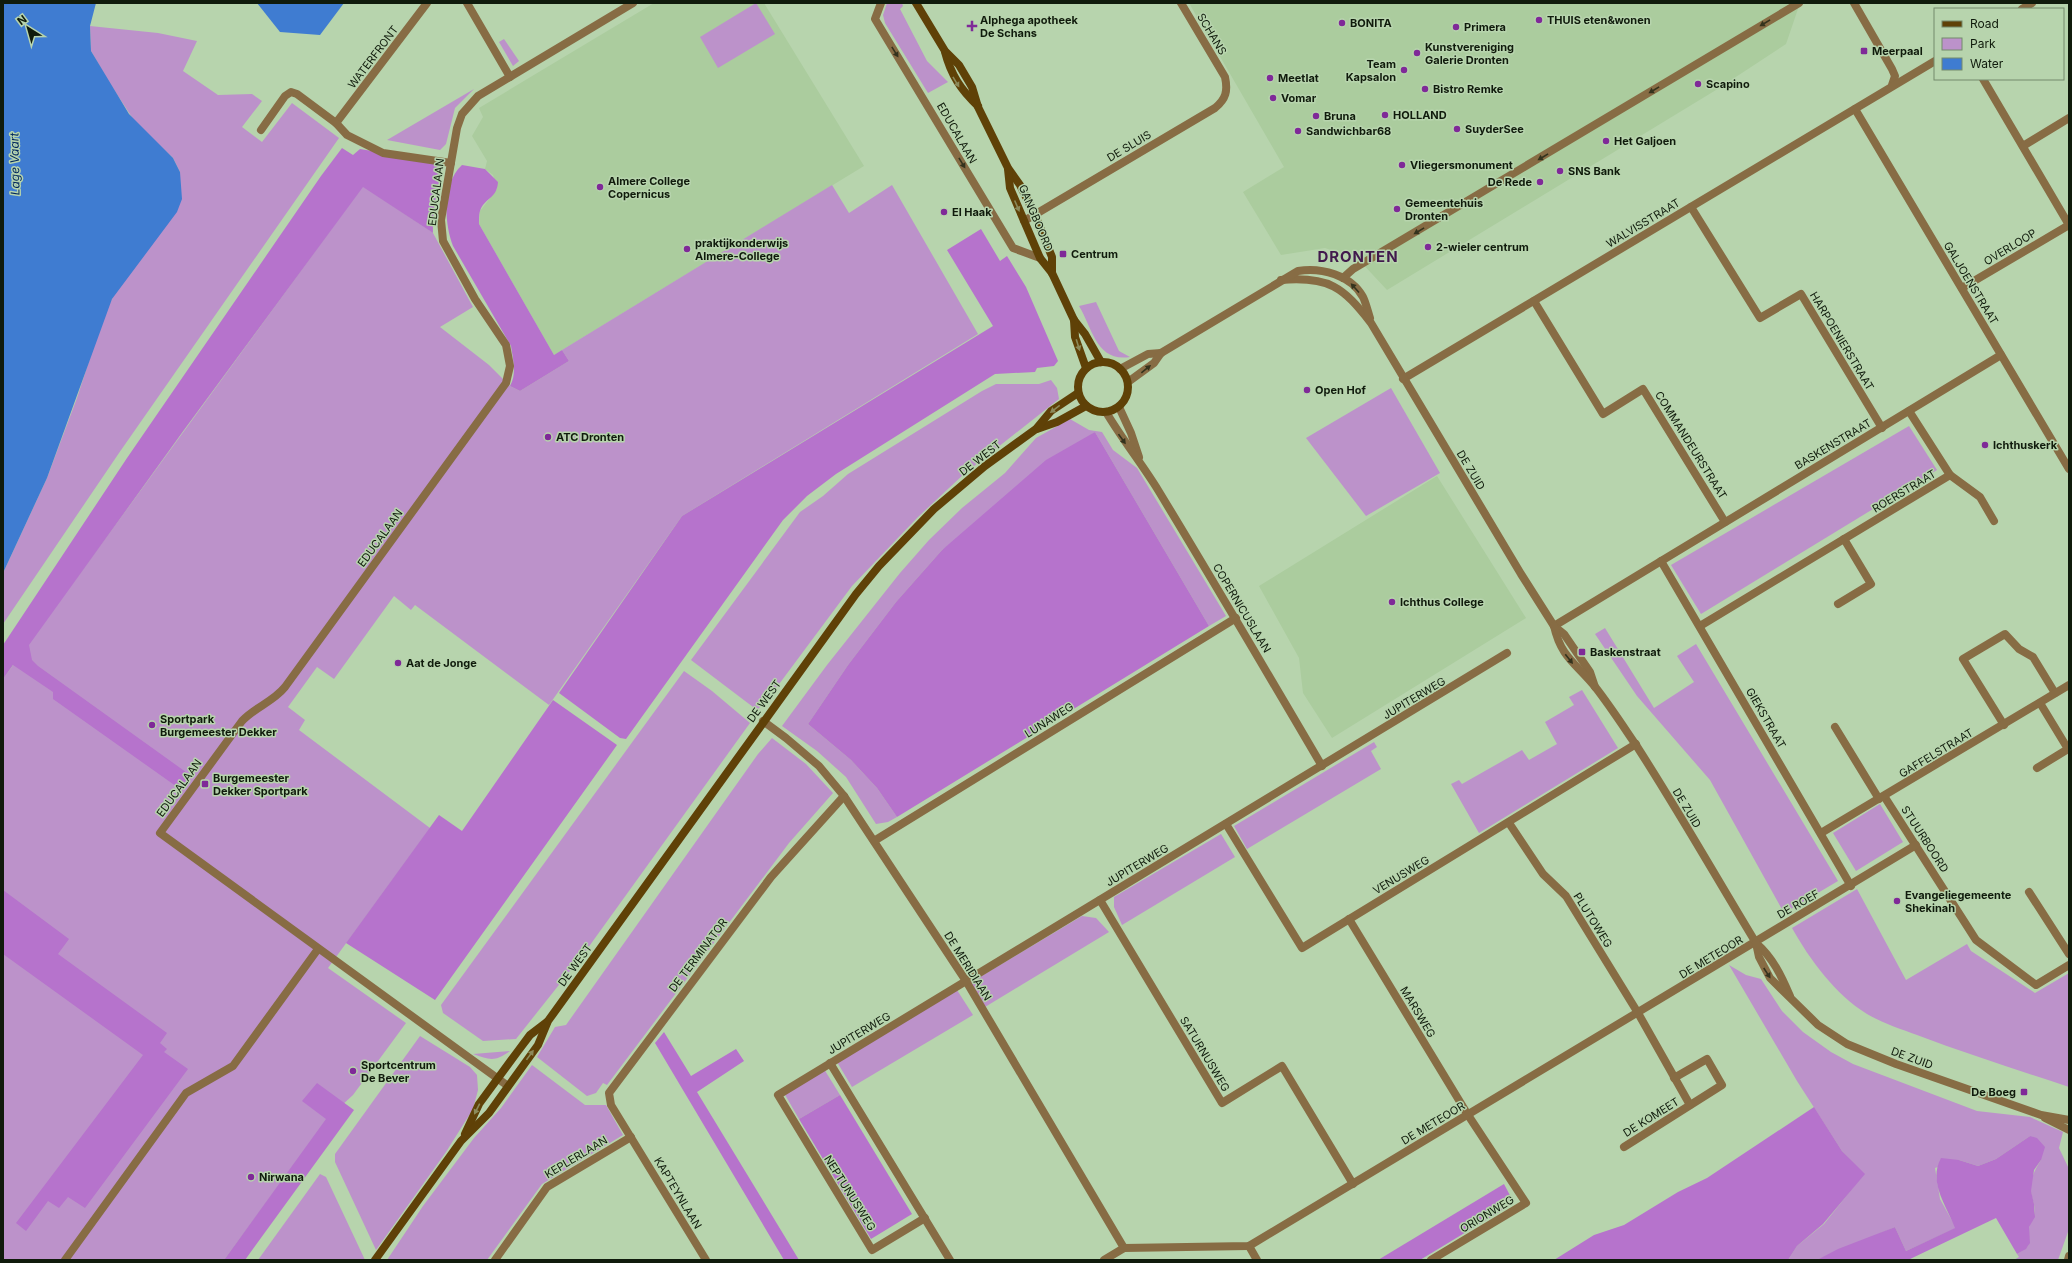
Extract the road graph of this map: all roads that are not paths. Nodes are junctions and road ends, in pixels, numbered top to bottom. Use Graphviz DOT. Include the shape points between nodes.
graph roads {
  1 [pos="427,3"];
  2 [pos="467,3"];
  3 [pos="633,3"];
  4 [pos="881,3"];
  5 [pos="916,3"];
  6 [pos="1181,3"];
  7 [pos="1799,3"];
  8 [pos="1854,3"];
  9 [pos="1934,62"];
  10 [pos="510,77"];
  11 [pos="1224,77"];
  12 [pos="1984,80"];
  13 [pos="1892,85"];
  14 [pos="1855,109"];
  15 [pos="2069,118"];
  16 [pos="336,123"];
  17 [pos="261,130"];
  18 [pos="2023,146"];
  19 [pos="451,163"];
  20 [pos="1008,168"];
  21 [pos="1691,208"];
  22 [pos="1035,215"];
  23 [pos="1024,221"];
  24 [pos="2069,225"];
  25 [pos="1040,258"];
  26 [pos="1052,273"];
  27 [pos="1343,278"];
  28 [pos="1282,280"];
  29 [pos="1962,288"];
  30 [pos="1534,301"];
  31 [pos="1074,320"];
  32 [pos="1371,323"];
  33 [pos="1161,353"];
  34 [pos="2001,355"];
  35 [pos="1101,362"];
  36 [pos="1086,368"];
  37 [pos="1120,369"];
  38 [pos="1403,379"];
  39 [pos="1128,382"];
  40 [pos="1078,392"];
  41 [pos="1086,406"];
  42 [pos="1119,407"];
  43 [pos="1909,411"];
  44 [pos="1106,412"];
  45 [pos="1882,428"];
  46 [pos="1036,429"];
  47 [pos="2066,455"];
  48 [pos="1141,463"];
  49 [pos="2069,469"];
  50 [pos="1950,475"];
  51 [pos="1994,521"];
  52 [pos="1726,522"];
  53 [pos="1844,539"];
  54 [pos="1661,561"];
  55 [pos="1838,604"];
  56 [pos="1236,618"];
  57 [pos="1554,626"];
  58 [pos="1700,626"];
  59 [pos="1507,653"];
  60 [pos="2069,685"];
  61 [pos="2055,693"];
  62 [pos="2040,703"];
  63 [pos="763,721"];
  64 [pos="2004,725"];
  65 [pos="1835,727"];
  66 [pos="1636,744"];
  67 [pos="1322,766"];
  68 [pos="2037,768"];
  69 [pos="844,796"];
  70 [pos="1881,797"];
  71 [pos="1509,823"];
  72 [pos="1226,824"];
  73 [pos="1821,833"];
  74 [pos="874,841"];
  75 [pos="1916,845"];
  76 [pos="1852,886"];
  77 [pos="2029,892"];
  78 [pos="1100,900"];
  79 [pos="1350,920"];
  80 [pos="1756,943"];
  81 [pos="318,949"];
  82 [pos="2069,954"];
  83 [pos="2069,965"];
  84 [pos="966,981"];
  85 [pos="1790,996"];
  86 [pos="1638,1014"];
  87 [pos="548,1021"];
  88 [pos="830,1063"];
  89 [pos="1674,1078"];
  90 [pos="498,1079"];
  91 [pos="508,1086"];
  92 [pos="778,1095"];
  93 [pos="1690,1105"];
  94 [pos="1468,1115"];
  95 [pos="2041,1115"];
  96 [pos="2069,1120"];
  97 [pos="2069,1130"];
  98 [pos="631,1137"];
  99 [pos="461,1141"];
  100 [pos="1624,1147"];
  101 [pos="1353,1184"];
  102 [pos="925,1218"];
  103 [pos="1249,1246"];
  104 [pos="1124,1248"];
  105 [pos="2069,1256"];
  106 [pos="65,1260"];
  107 [pos="375,1260"];
  108 [pos="495,1260"];
  109 [pos="706,1260"];
  110 [pos="950,1260"];
  111 [pos="1104,1260"];
  112 [pos="1257,1260"];
  113 [pos="1431,1260"];
  114 [pos="2068,1260"];
  1 -- 16 [label="street, WATERFRONT"];
  2 -- 10 [label="street"];
  3 -- 10 [label="street, EDUCALAAN"];
  4 -- 25 [label="street, EDUCALAAN, one-way" via="875,18 1013,248"];
  5 -- 20 [label="main road, GANGBOORD" via="945,51 949,70 962,92 978,107"];
  6 -- 11 [label="street, SCHANS"];
  7 -- 27 [label="street, one-way" via="1353,269"];
  8 -- 13 [label="street" via="1892,68 1895,76"];
  9 -- 13 [label="street, WALVISSTRAAT"];
  10 -- 19 [label="street, EDUCALAAN" via="478,96 462,114"];
  11 -- 22 [label="street, DE SLUIS" via="1227,90 1221,103"];
  12 -- 18 [label="street"];
  13 -- 14 [label="street, WALVISSTRAAT"];
  14 -- 21 [label="street, WALVISSTRAAT"];
  14 -- 29 [label="street, GALJOENSTRAAT"];
  15 -- 18 [label="street"];
  16 -- 17 [label="street" via="291,92 285,96"];
  16 -- 19 [label="street" via="347,134 382,153"];
  18 -- 24 [label="street"];
  19 -- 81 [label="street, EDUCALAAN" via="441,220 443,241 475,299 506,345 510,366 506,383 285,687 273,700 242,720 160,833"];
  20 -- 22 [label="main road, GANGBOORD"];
  20 -- 23 [label="main road, GANGBOORD, one-way" via="1010,188"];
  21 -- 30 [label="street, WALVISSTRAAT"];
  21 -- 45 [label="street, HARPOENIERSTRAAT" via="1760,318 1801,294"];
  22 -- 23 [label="street, DE SLUIS"];
  22 -- 26 [label="main road, GANGBOORD" via="1052,257"];
  23 -- 25 [label="main road, GANGBOORD"];
  24 -- 29 [label="street, OVERLOOP"];
  25 -- 26 [label="main road, GANGBOORD"];
  26 -- 31 [label="main road, GANGBOORD"];
  27 -- 28 [label="street, DE ZUID" via="1318,270 1306,270 1298,271"];
  32 -- 27 [label="street, DE ZUID, one-way" via="1363,297"];
  28 -- 32 [label="street, DE ZUID" via="1301,278 1333,286 1354,301"];
  28 -- 33 [label="street, DE ZUID"];
  29 -- 34 [label="street, GALJOENSTRAAT"];
  30 -- 38 [label="street, WALVISSTRAAT"];
  30 -- 52 [label="street, COMMANDEURSTRAAT" via="1603,414 1643,389"];
  31 -- 35 [label="main road, GANGBOORD"];
  31 -- 36 [label="main road, GANGBOORD, one-way" via="1075,337"];
  32 -- 38 [label="street, DE ZUID"];
  33 -- 37 [label="street, DE ZUID" via="1148,354"];
  39 -- 33 [label="street, DE ZUID, one-way" via="1154,363"];
  34 -- 43 [label="street, BASKENSTRAAT"];
  34 -- 47 [label="street, GALJOENSTRAAT"];
  35 -- 36 [label="main road"];
  35 -- 37 [label="main road" via="1115,364"];
  36 -- 40 [label="main road" via="1078,384"];
  37 -- 39 [label="main road"];
  38 -- 57 [label="street, DE ZUID"];
  39 -- 42 [label="main road" via="1127,396"];
  40 -- 41 [label="main road"];
  40 -- 46 [label="main road, DE WEST, one-way" via="1051,411"];
  41 -- 44 [label="main road" via="1099,412"];
  41 -- 46 [label="main road, DE WEST" via="1057,422"];
  42 -- 44 [label="main road"];
  42 -- 48 [label="street, COPERNICUSLAAN"];
  43 -- 45 [label="street, BASKENSTRAAT"];
  43 -- 50 [label="street, ROERSTRAAT"];
  44 -- 48 [label="street, COPERNICUSLAAN, one-way" via="1122,439"];
  45 -- 52 [label="street, BASKENSTRAAT"];
  46 -- 63 [label="main road, DE WEST" via="985,466 934,509 879,566"];
  47 -- 49 [label="street, GALJOENSTRAAT"];
  48 -- 56 [label="street, COPERNICUSLAAN"];
  50 -- 51 [label="street" via="1980,497"];
  50 -- 53 [label="street, ROERSTRAAT"];
  52 -- 54 [label="street, BASKENSTRAAT"];
  53 -- 55 [label="street" via="1871,584"];
  53 -- 58 [label="street, ROERSTRAAT"];
  54 -- 57 [label="street, BASKENSTRAAT"];
  54 -- 58 [label="street, GIEKSTRAAT"];
  56 -- 67 [label="street, COPERNICUSLAAN"];
  56 -- 74 [label="street, LUNAWEG"];
  57 -- 66 [label="street, DE ZUID" via="1557,642 1563,651 1595,687"];
  58 -- 73 [label="street, GIEKSTRAAT"];
  59 -- 67 [label="street, JUPITERWEG"];
  60 -- 61 [label="street, GAFFELSTRAAT"];
  61 -- 62 [label="street, GAFFELSTRAAT"];
  61 -- 64 [label="street" via="2033,657 2019,649 2005,634 1963,659"];
  62 -- 64 [label="street, GAFFELSTRAAT"];
  62 -- 68 [label="street" via="2068,749"];
  63 -- 69 [label="street, DE MERIDIAAN" via="819,766"];
  63 -- 87 [label="main road, DE WEST"];
  64 -- 70 [label="street, GAFFELSTRAAT"];
  65 -- 70 [label="street"];
  66 -- 71 [label="street, VENUSWEG"];
  66 -- 80 [label="street, DE ZUID"];
  67 -- 72 [label="street, JUPITERWEG"];
  69 -- 74 [label="street, DE MERIDIAAN"];
  69 -- 98 [label="street, DE TERMINATOR" via="771,877 610,1090 608,1097 611,1105"];
  70 -- 73 [label="street, GAFFELSTRAAT"];
  70 -- 75 [label="street, STUURBOORD"];
  71 -- 79 [label="street, VENUSWEG"];
  71 -- 86 [label="street, PLUTOWEG" via="1543,874 1566,896"];
  72 -- 78 [label="street, JUPITERWEG"];
  72 -- 79 [label="street, VENUSWEG" via="1302,948"];
  73 -- 76 [label="street, GIEKSTRAAT"];
  74 -- 84 [label="street, DE MERIDIAAN"];
  75 -- 76 [label="street"];
  75 -- 83 [label="street, STUURBOORD" via="1976,940 2036,985"];
  76 -- 80 [label="street, DE ROEF"];
  77 -- 82 [label="street"];
  78 -- 84 [label="street, JUPITERWEG"];
  78 -- 101 [label="street, SATURNUSWEG" via="1222,1103 1282,1066"];
  79 -- 94 [label="street, MARSWEG"];
  80 -- 85 [label="street, DE ZUID" via="1775,963"];
  80 -- 85 [label="street, DE ZUID, one-way" via="1764,970"];
  80 -- 86 [label="street, DE METEOOR"];
  81 -- 90 [label="street, EDUCALAAN"];
  81 -- 106 [label="street" via="233,1066 186,1093"];
  84 -- 88 [label="street, JUPITERWEG"];
  84 -- 104 [label="street, DE MERIDIAAN"];
  85 -- 95 [label="street, DE ZUID" via="1818,1025 1847,1044"];
  86 -- 89 [label="street, DE KOMEET"];
  86 -- 94 [label="street, DE METEOOR"];
  87 -- 90 [label="main road, DE WEST" via="530,1035"];
  91 -- 87 [label="main road, DE WEST, one-way" via="538,1045"];
  88 -- 92 [label="street, JUPITERWEG"];
  88 -- 102 [label="street"];
  89 -- 93 [label="street, DE KOMEET"];
  89 -- 93 [label="street, DE KOMEET" via="1707,1059 1722,1085"];
  90 -- 91 [label="street"];
  90 -- 99 [label="main road, DE WEST, one-way" via="479,1104"];
  91 -- 99 [label="main road, DE WEST" via="489,1113"];
  92 -- 102 [label="street, NEPTUNUSWEG" via="872,1250"];
  93 -- 100 [label="street, DE KOMEET"];
  94 -- 101 [label="street, DE METEOOR"];
  94 -- 113 [label="street, ORIONWEG" via="1526,1203"];
  95 -- 96 [label="street, DE ZUID"];
  95 -- 97 [label="street, DE ZUID"];
  98 -- 108 [label="street, KEPLERLAAN" via="548,1187"];
  98 -- 109 [label="street, KAPTEYNLAAN"];
  99 -- 107 [label="main road, DE WEST"];
  101 -- 103 [label="street, DE METEOOR"];
  102 -- 110 [label="street"];
  103 -- 104 [label="street, DE METEOOR"];
  103 -- 112 [label="street"];
  104 -- 111 [label="street"];
  105 -- 114 [label="street"];
}
